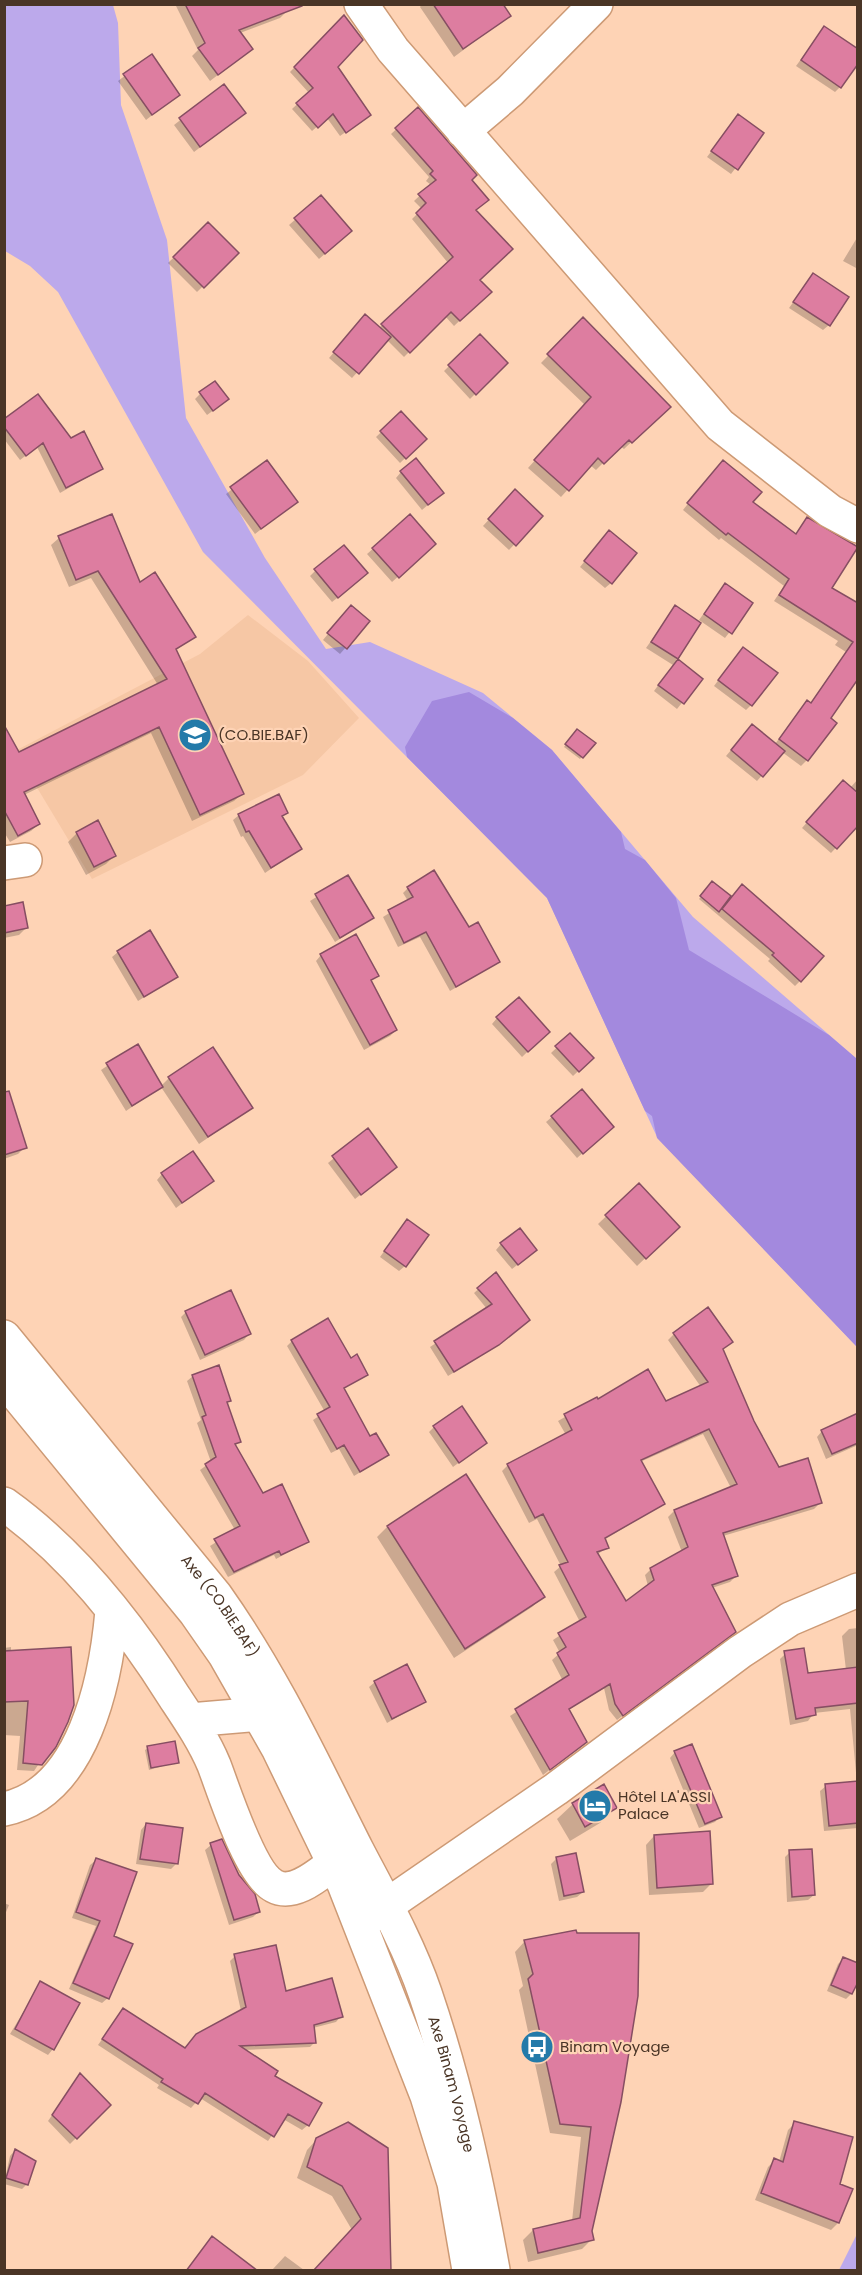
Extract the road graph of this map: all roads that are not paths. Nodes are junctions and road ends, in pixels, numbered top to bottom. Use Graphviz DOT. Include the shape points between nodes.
graph roads {
  1 [pos="361,4"];
  2 [pos="596,4"];
  3 [pos="463,131"];
  4 [pos="858,526"];
  5 [pos="4,1337"];
  6 [pos="4,1379"];
  7 [pos="4,1504"];
  8 [pos="858,1590"];
  9 [pos="112,1611"];
  10 [pos="260,1714"];
  11 [pos="190,1720"];
  12 [pos="4,1809"];
  13 [pos="334,1863"];
  14 [pos="374,1915"];
  15 [pos="469,2271"];
  16 [pos="493,2271"];
  1 -- 3 [label="main road" via="393,50"];
  2 -- 3 [label="main road" via="510,91"];
  3 -- 4 [label="main road" via="720,425 830,511"];
  5 -- 14 [label="main road, Axe (CO.BIE.BAF)" via="216,1596 248,1641 301,1735"];
  6 -- 10 [label="main road, Axe (CO.BIE.BAF)" via="195,1612"];
  7 -- 9 [label="main road" via="37,1527"];
  8 -- 14 [label="main road" via="790,1619 740,1652 556,1789"];
  9 -- 11 [label="main road"];
  9 -- 12 [label="main road" via="103,1679 69,1760 44,1793 29,1803"];
  10 -- 11 [label="main road"];
  10 -- 13 [label="main road, Axe (CO.BIE.BAF)"];
  11 -- 13 [label="main road" via="210,1757 245,1844 268,1882 282,1889 295,1886"];
  13 -- 14 [label="main road, Axe (CO.BIE.BAF)"];
  14 -- 15 [label="main road, Axe Binam Voyage" via="454,2183"];
  14 -- 16 [label="main road, Axe Binam Voyage" via="424,1990 456,2090"];
}
